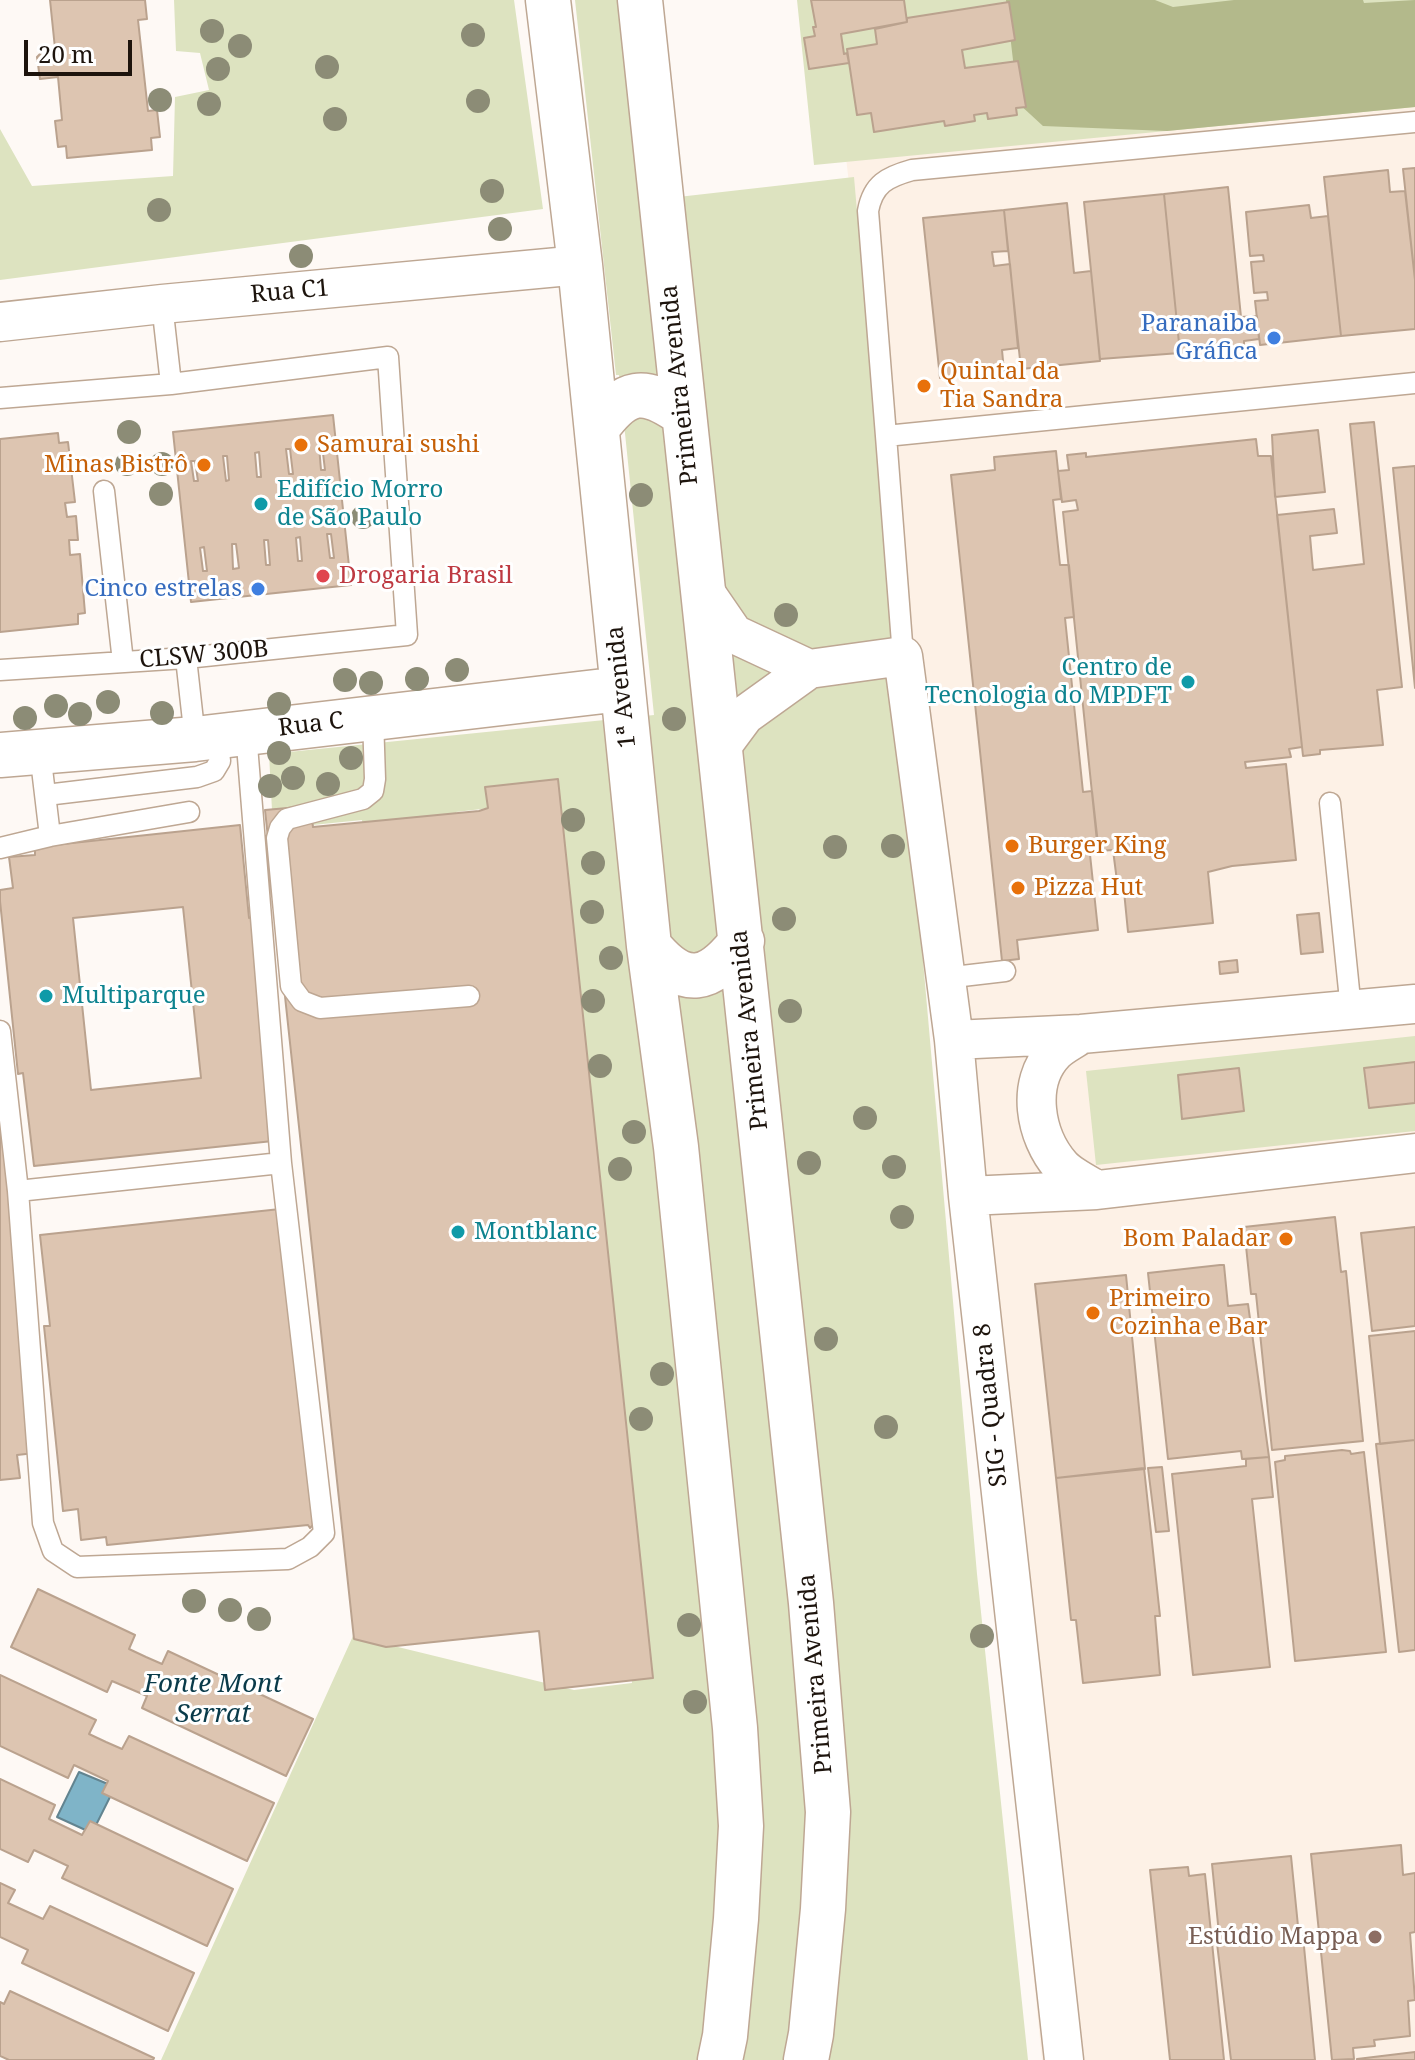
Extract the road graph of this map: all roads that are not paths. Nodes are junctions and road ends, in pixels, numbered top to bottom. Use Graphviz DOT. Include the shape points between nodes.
graph roads {
  1 [pos="548,0"];
  2 [pos="640,0"];
  3 [pos="1415,122"];
  4 [pos="580,265"];
  5 [pos="162,304"];
  6 [pos="0,322"];
  7 [pos="1415,383"];
  8 [pos="171,384"];
  9 [pos="0,398"];
  10 [pos="683,414"];
  11 [pos="597,428"];
  12 [pos="886,436"];
  13 [pos="104,491"];
  14 [pos="701,586"];
  15 [pos="903,656"];
  16 [pos="186,658"];
  17 [pos="123,662"];
  18 [pos="809,669"];
  19 [pos="0,670"];
  20 [pos="621,689"];
  21 [pos="373,718"];
  22 [pos="219,736"];
  23 [pos="719,750"];
  24 [pos="20,754"];
  25 [pos="46,795"];
  26 [pos="1330,803"];
  27 [pos="189,812"];
  28 [pos="50,836"];
  29 [pos="0,848"];
  30 [pos="742,941"];
  31 [pos="649,946"];
  32 [pos="1005,971"];
  33 [pos="945,978"];
  34 [pos="469,996"];
  35 [pos="1415,1004"];
  36 [pos="1351,1010"];
  37 [pos="0,1031"];
  38 [pos="1081,1034"];
  39 [pos="954,1040"];
  40 [pos="1415,1153"];
  41 [pos="281,1163"];
  42 [pos="1097,1190"];
  43 [pos="18,1191"];
  44 [pos="968,1196"];
  45 [pos="720,2060"];
  46 [pos="806,2060"];
  47 [pos="1064,2060"];
  1 -- 4 [label="main road"];
  2 -- 10 [label="main road, Primeira Avenida"];
  3 -- 12 [label="lane" via="912,170 882,183 871,196 868,211"];
  4 -- 5 [label="street, Rua C1"];
  4 -- 11 [label="main road"];
  5 -- 6 [label="street, Rua C1"];
  5 -- 8 [label="lane"];
  7 -- 12 [label="lane"];
  8 -- 9 [label="lane"];
  8 -- 16 [label="lane, CLSW 300B" via="388,357 407,635"];
  10 -- 11 [label="main road" via="654,396 641,395 611,409"];
  10 -- 14 [label="main road, Primeira Avenida"];
  11 -- 20 [label="main road, 1ª Avenida"];
  12 -- 15 [label="lane"];
  13 -- 17 [label="lane"];
  14 -- 18 [label="street" via="734,634"];
  14 -- 23 [label="main road, Primeira Avenida"];
  15 -- 18 [label="street"];
  15 -- 33 [label="street, SIG - Quadra 8"];
  16 -- 17 [label="lane, CLSW 300B"];
  16 -- 22 [label="lane"];
  17 -- 19 [label="lane, CLSW 300B"];
  18 -- 23 [label="street" via="745,715"];
  20 -- 21 [label="main road, Rua C"];
  20 -- 31 [label="main road, 1ª Avenida"];
  21 -- 22 [label="main road, Rua C"];
  21 -- 34 [label="lane" via="373,791 363,799 287,819 280,828 291,986 302,1001 320,1008"];
  22 -- 24 [label="main road, Rua C"];
  22 -- 25 [label="lane" via="220,761 214,771 197,777"];
  22 -- 41 [label="lane"];
  23 -- 30 [label="main road, Primeira Avenida"];
  24 -- 25 [label="lane"];
  25 -- 28 [label="lane"];
  26 -- 36 [label="lane"];
  27 -- 28 [label="lane"];
  28 -- 29 [label="lane"];
  30 -- 31 [label="main road" via="709,974 675,971"];
  30 -- 46 [label="main road, Primeira Avenida" via="828,1812"];
  31 -- 45 [label="main road" via="676,1147 735,1728 741,1826"];
  32 -- 33 [label="lane"];
  33 -- 39 [label="street, SIG - Quadra 8"];
  35 -- 36 [label="street"];
  36 -- 38 [label="street"];
  37 -- 43 [label="lane"];
  38 -- 39 [label="street"];
  38 -- 42 [label="street" via="1055,1053 1044,1069 1036,1090 1038,1119 1047,1147 1063,1168"];
  39 -- 44 [label="street, SIG - Quadra 8"];
  40 -- 42 [label="street"];
  41 -- 43 [label="lane"];
  41 -- 43 [label="lane" via="324,1533 288,1559 77,1567 53,1551 43,1523"];
  42 -- 44 [label="street"];
  44 -- 47 [label="street, SIG - Quadra 8"];
}
